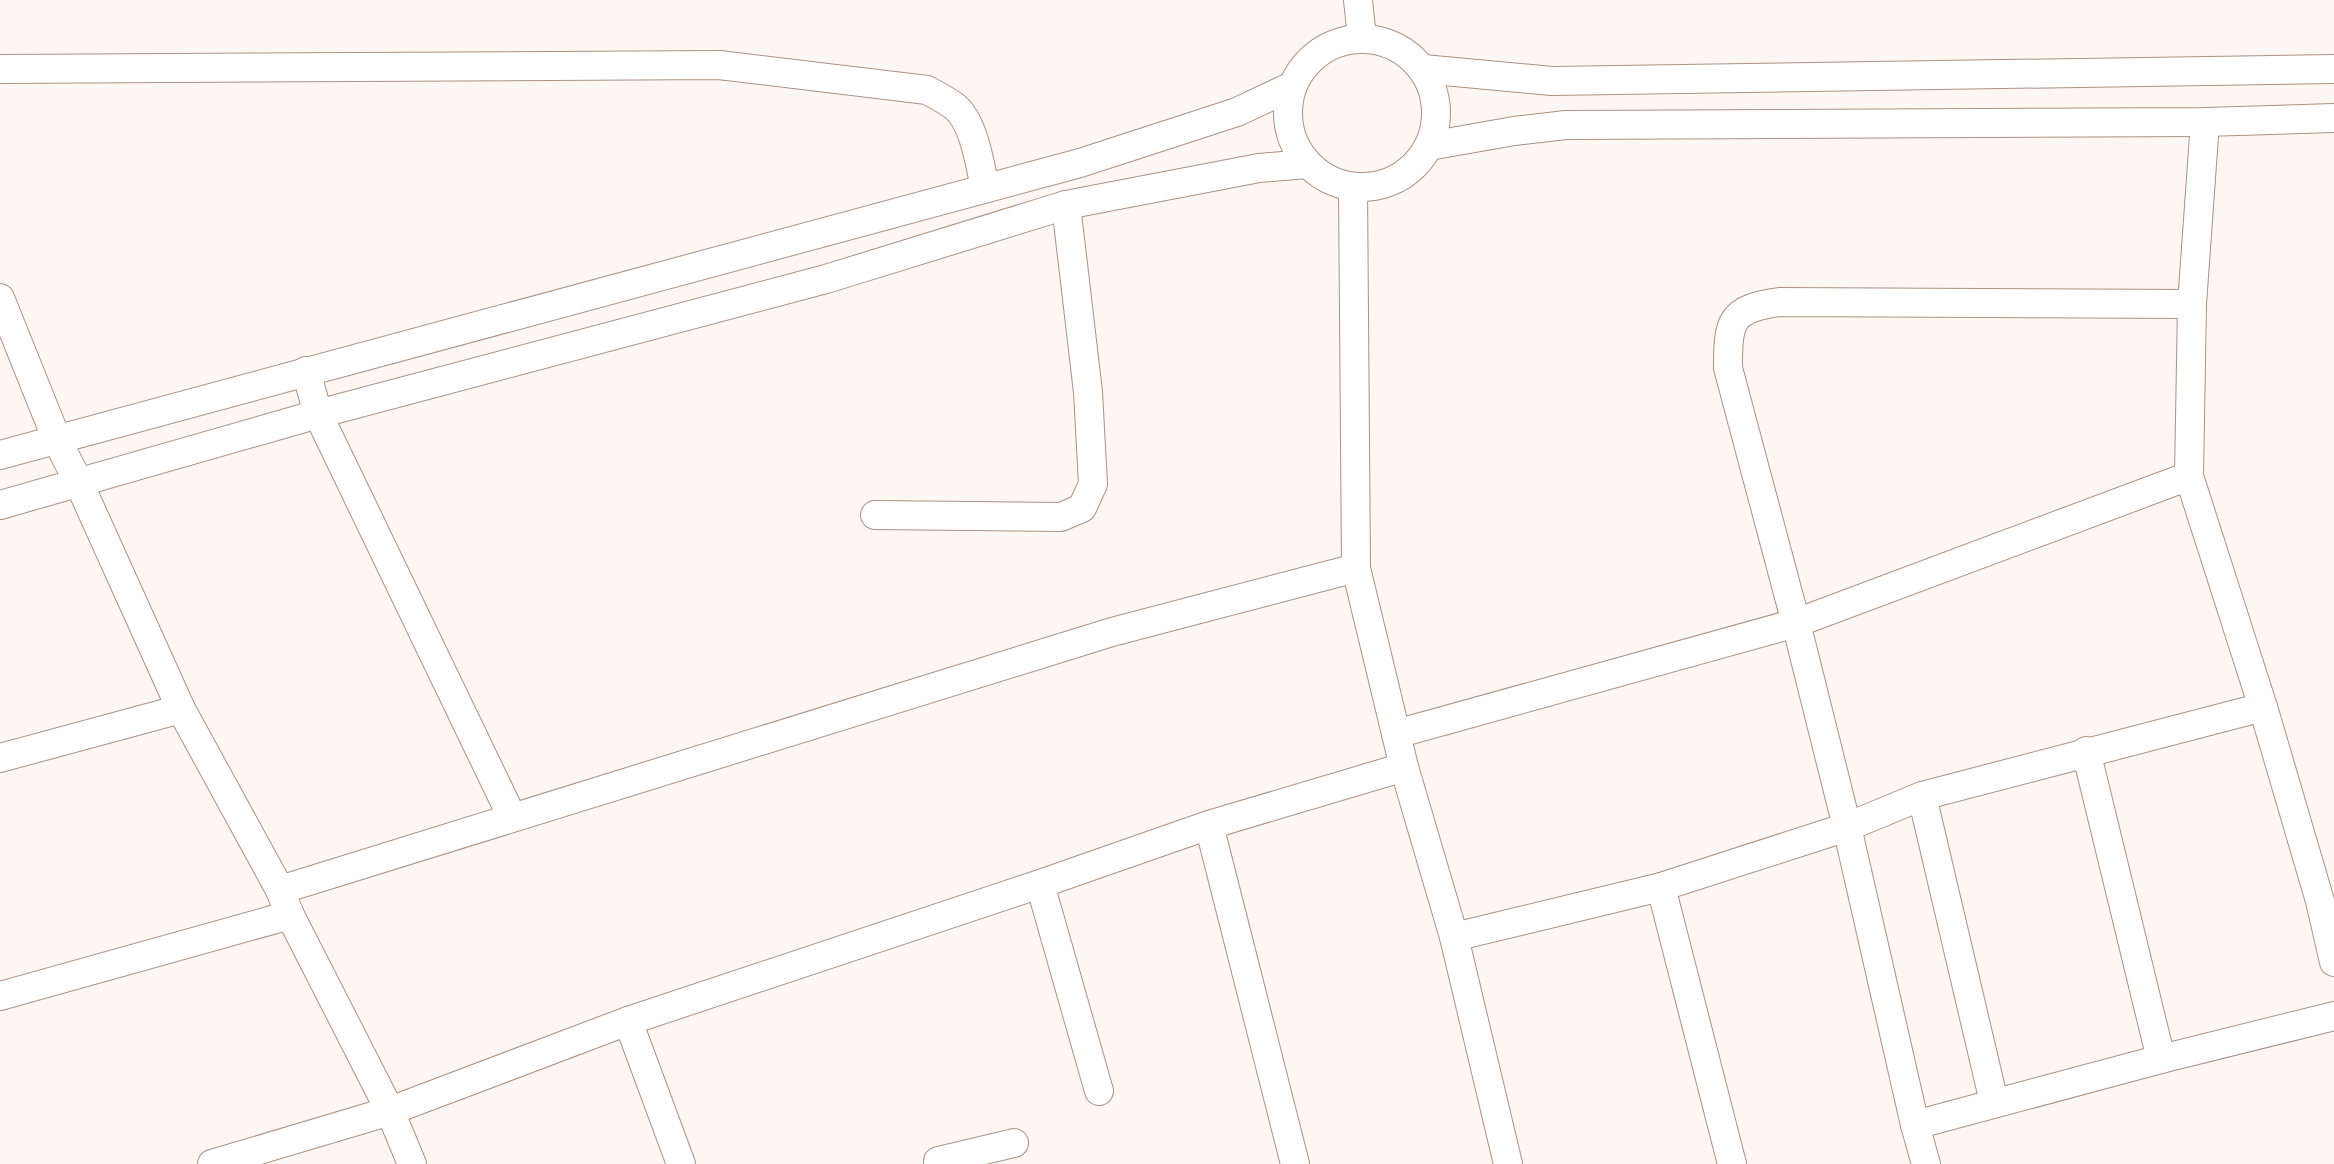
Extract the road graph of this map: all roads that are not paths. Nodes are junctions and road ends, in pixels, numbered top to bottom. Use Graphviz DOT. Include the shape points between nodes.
graph roads {
  1 [pos="1358,0"];
  2 [pos="1362,38"];
  3 [pos="0,69"];
  4 [pos="1423,69"];
  5 [pos="2334,69"];
  6 [pos="1292,86"];
  7 [pos="2334,118"];
  8 [pos="2206,122"];
  9 [pos="1429,146"];
  10 [pos="1307,164"];
  11 [pos="985,188"];
  12 [pos="1353,188"];
  13 [pos="1066,205"];
  14 [pos="0,298"];
  15 [pos="2192,304"];
  16 [pos="306,371"];
  17 [pos="318,414"];
  18 [pos="56,440"];
  19 [pos="0,455"];
  20 [pos="2189,476"];
  21 [pos="79,482"];
  22 [pos="0,505"];
  23 [pos="875,515"];
  24 [pos="1356,568"];
  25 [pos="1796,623"];
  26 [pos="2263,707"];
  27 [pos="181,709"];
  28 [pos="1396,734"];
  29 [pos="2086,751"];
  30 [pos="0,758"];
  31 [pos="1404,767"];
  32 [pos="1922,796"];
  33 [pos="512,817"];
  34 [pos="1209,825"];
  35 [pos="1847,827"];
  36 [pos="1040,884"];
  37 [pos="1660,887"];
  38 [pos="280,890"];
  39 [pos="2327,899"];
  40 [pos="290,915"];
  41 [pos="1454,937"];
  42 [pos="2334,962"];
  43 [pos="0,996"];
  44 [pos="2334,1016"];
  45 [pos="628,1022"];
  46 [pos="2161,1058"];
  47 [pos="1099,1091"];
  48 [pos="1994,1102"];
  49 [pos="390,1111"];
  50 [pos="1915,1124"];
  51 [pos="1014,1143"];
  52 [pos="934,1163"];
  53 [pos="212,1164"];
  54 [pos="412,1164"];
  55 [pos="681,1164"];
  56 [pos="1295,1164"];
  57 [pos="1508,1164"];
  58 [pos="1732,1164"];
  59 [pos="1926,1164"];
  1 -- 2 [label="street"];
  2 -- 4 [label="street" via="1385,41 1406,52"];
  2 -- 6 [label="street" via="1339,42 1320,52 1303,67"];
  3 -- 11 [label="street" via="719,65 927,90 955,107 966,121"];
  4 -- 5 [label="street" via="1552,81"];
  4 -- 9 [label="street" via="1434,93 1437,120"];
  6 -- 10 [label="street" via="1288,114 1292,141"];
  6 -- 11 [label="street" via="1237,112 1204,123 1080,163"];
  7 -- 8 [label="street"];
  8 -- 9 [label="street" via="1566,125"];
  8 -- 15 [label="street"];
  9 -- 12 [label="street" via="1417,165 1398,179 1376,187"];
  10 -- 12 [label="street" via="1320,176"];
  10 -- 13 [label="street" via="1259,168"];
  11 -- 16 [label="street"];
  12 -- 24 [label="street"];
  13 -- 17 [label="street" via="826,279"];
  13 -- 23 [label="street" via="1088,392 1092,466 1092,484 1082,508 1062,517"];
  14 -- 18 [label="street"];
  15 -- 20 [label="street"];
  15 -- 25 [label="street" via="1780,302 1754,306 1736,318 1728,337 1728,368"];
  16 -- 17 [label="street"];
  16 -- 18 [label="street"];
  17 -- 21 [label="street"];
  17 -- 33 [label="street"];
  18 -- 19 [label="street"];
  18 -- 21 [label="street"];
  20 -- 25 [label="street"];
  20 -- 26 [label="street"];
  21 -- 22 [label="street"];
  21 -- 27 [label="street"];
  24 -- 28 [label="street"];
  24 -- 33 [label="street" via="1112,632"];
  25 -- 28 [label="street"];
  25 -- 35 [label="street"];
  26 -- 29 [label="street"];
  26 -- 39 [label="street"];
  27 -- 30 [label="street"];
  27 -- 38 [label="street"];
  28 -- 31 [label="street"];
  29 -- 32 [label="street"];
  29 -- 46 [label="street"];
  31 -- 34 [label="street"];
  31 -- 41 [label="street"];
  32 -- 35 [label="street"];
  32 -- 48 [label="street"];
  33 -- 38 [label="street"];
  34 -- 36 [label="street"];
  34 -- 56 [label="street"];
  35 -- 37 [label="street"];
  35 -- 50 [label="street"];
  36 -- 45 [label="street"];
  36 -- 47 [label="street"];
  37 -- 41 [label="street"];
  37 -- 58 [label="street"];
  38 -- 40 [label="street"];
  39 -- 42 [label="street"];
  40 -- 43 [label="street"];
  40 -- 49 [label="street"];
  41 -- 57 [label="street"];
  44 -- 46 [label="street"];
  45 -- 49 [label="street"];
  45 -- 55 [label="street"];
  46 -- 48 [label="street"];
  48 -- 50 [label="street"];
  49 -- 53 [label="street"];
  49 -- 54 [label="street"];
  50 -- 59 [label="street"];
  51 -- 52 [label="street"];
}
